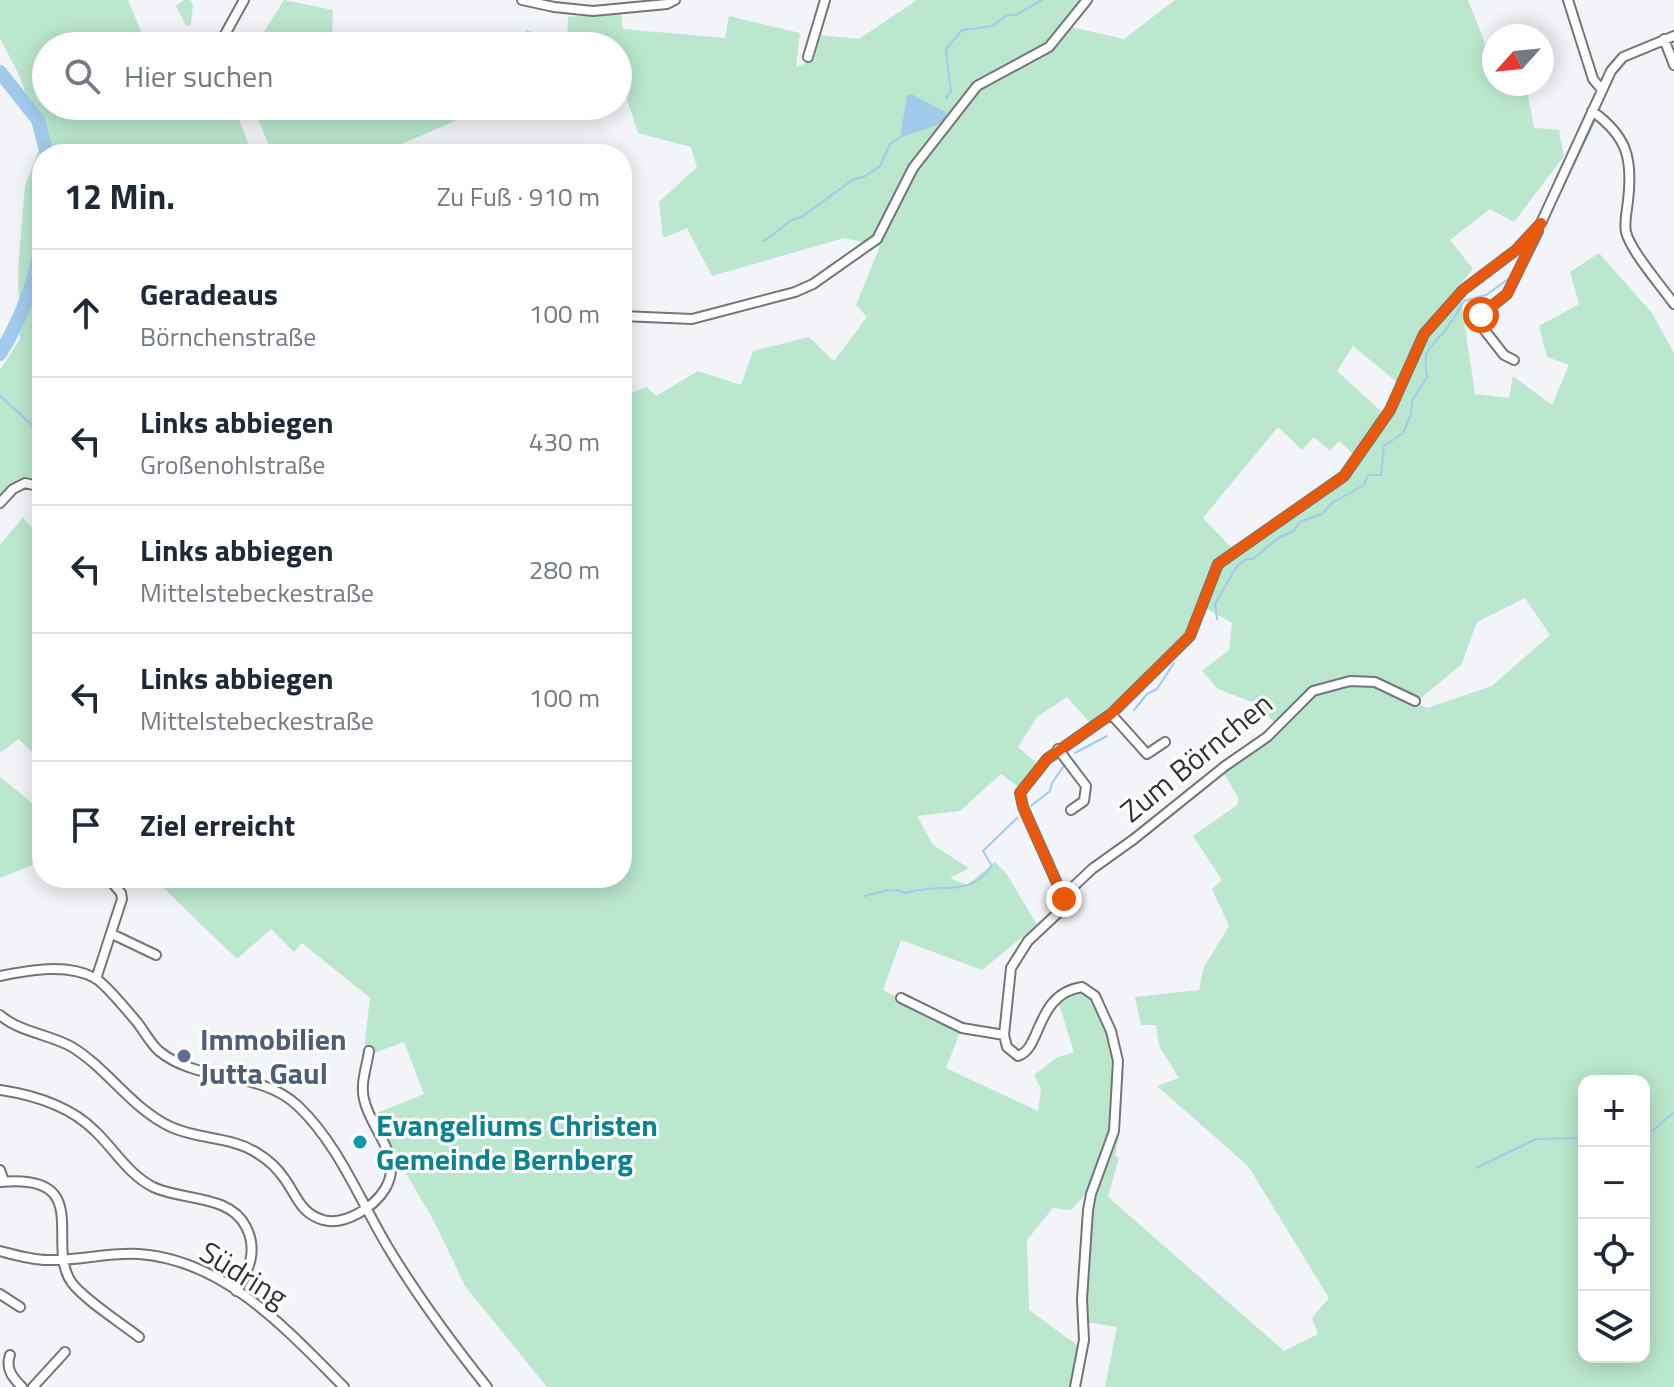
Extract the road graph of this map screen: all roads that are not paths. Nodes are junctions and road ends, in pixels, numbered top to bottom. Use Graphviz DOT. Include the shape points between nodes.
graph roads {
  1 [pos="244,0"];
  2 [pos="522,0"];
  3 [pos="675,0"];
  4 [pos="825,0"];
  5 [pos="1087,0"];
  6 [pos="1568,0"];
  7 [pos="226,32"];
  8 [pos="1674,36"];
  9 [pos="1664,39"];
  10 [pos="808,57"];
  11 [pos="1674,65"];
  12 [pos="1602,90"];
  13 [pos="1592,111"];
  14 [pos="1541,223"];
  15 [pos="1674,304"];
  16 [pos="632,316"];
  17 [pos="1514,360"];
  18 [pos="32,485"];
  19 [pos="0,503"];
  20 [pos="1415,701"];
  21 [pos="1111,714"];
  22 [pos="1165,742"];
  23 [pos="1058,749"];
  24 [pos="1071,810"];
  25 [pos="117,888"];
  26 [pos="1064,899"];
  27 [pos="112,934"];
  28 [pos="156,955"];
  29 [pos="0,976"];
  30 [pos="96,979"];
  31 [pos="901,998"];
  32 [pos="0,1015"];
  33 [pos="1004,1035"];
  34 [pos="369,1051"];
  35 [pos="0,1090"];
  36 [pos="0,1170"];
  37 [pos="2,1181"];
  38 [pos="366,1208"];
  39 [pos="0,1251"];
  40 [pos="63,1259"];
  41 [pos="236,1291"];
  42 [pos="0,1294"];
  43 [pos="20,1307"];
  44 [pos="139,1337"];
  45 [pos="65,1352"];
  46 [pos="10,1355"];
  47 [pos="22,1387"];
  48 [pos="33,1387"];
  49 [pos="344,1387"];
  50 [pos="487,1387"];
  51 [pos="1075,1387"];
  1 -- 7 [label="street"];
  2 -- 3 [label="street" via="593,11"];
  4 -- 10 [label="street"];
  5 -- 16 [label="street" via="1049,47 977,86 913,168 877,239 813,284 692,319"];
  6 -- 12 [label="street" via="1593,79"];
  8 -- 9 [label="street"];
  9 -- 11 [label="street"];
  9 -- 12 [label="street" via="1623,57"];
  12 -- 13 [label="street"];
  13 -- 14 [label="street"];
  13 -- 15 [label="street" via="1623,143 1629,174 1626,232"];
  14 -- 17 [label="street" via="1507,294 1481,315 1479,323"];
  14 -- 21 [label="street" via="1516,250 1463,290 1424,334 1390,410 1344,476 1218,564 1193,632"];
  18 -- 19 [label="street" via="17,486"];
  20 -- 26 [label="street, Zum Börnchen" via="1375,682 1350,681 1308,694 1267,737 1092,869"];
  21 -- 22 [label="street" via="1147,754"];
  21 -- 23 [label="street"];
  23 -- 24 [label="street" via="1086,786 1084,801"];
  23 -- 26 [label="street" via="1020,793"];
  25 -- 27 [label="street" via="122,899"];
  26 -- 33 [label="street, Zum Börnchen" via="1060,911 1028,941 1011,968"];
  27 -- 28 [label="street"];
  27 -- 30 [label="street"];
  29 -- 30 [label="street" via="45,969"];
  30 -- 38 [label="street" via="157,1050 172,1060 193,1070 246,1079 298,1106 338,1156"];
  31 -- 33 [label="street" via="962,1028"];
  32 -- 38 [label="street" via="73,1048 169,1126 241,1144 259,1154 312,1216 342,1220"];
  33 -- 51 [label="street" via="1013,1053 1025,1054 1045,1012 1063,994 1082,987 1095,996 1118,1061 1114,1131 1088,1210 1084,1340"];
  34 -- 38 [label="street" via="364,1101 392,1163 384,1189"];
  35 -- 41 [label="street" via="35,1097 82,1119 150,1185 234,1212 246,1226 252,1246 251,1264"];
  36 -- 37 [label="street"];
  37 -- 40 [label="street" via="33,1182 56,1199 62,1212"];
  38 -- 50 [label="street" via="433,1317"];
  39 -- 40 [label="street, Südring"];
  40 -- 41 [label="street, Südring" via="127,1254 172,1259"];
  40 -- 44 [label="street" via="71,1282"];
  41 -- 49 [label="street, Südring" via="276,1319"];
  42 -- 43 [label="street"];
  45 -- 48 [label="street"];
  46 -- 47 [label="street" via="11,1375"];
}
